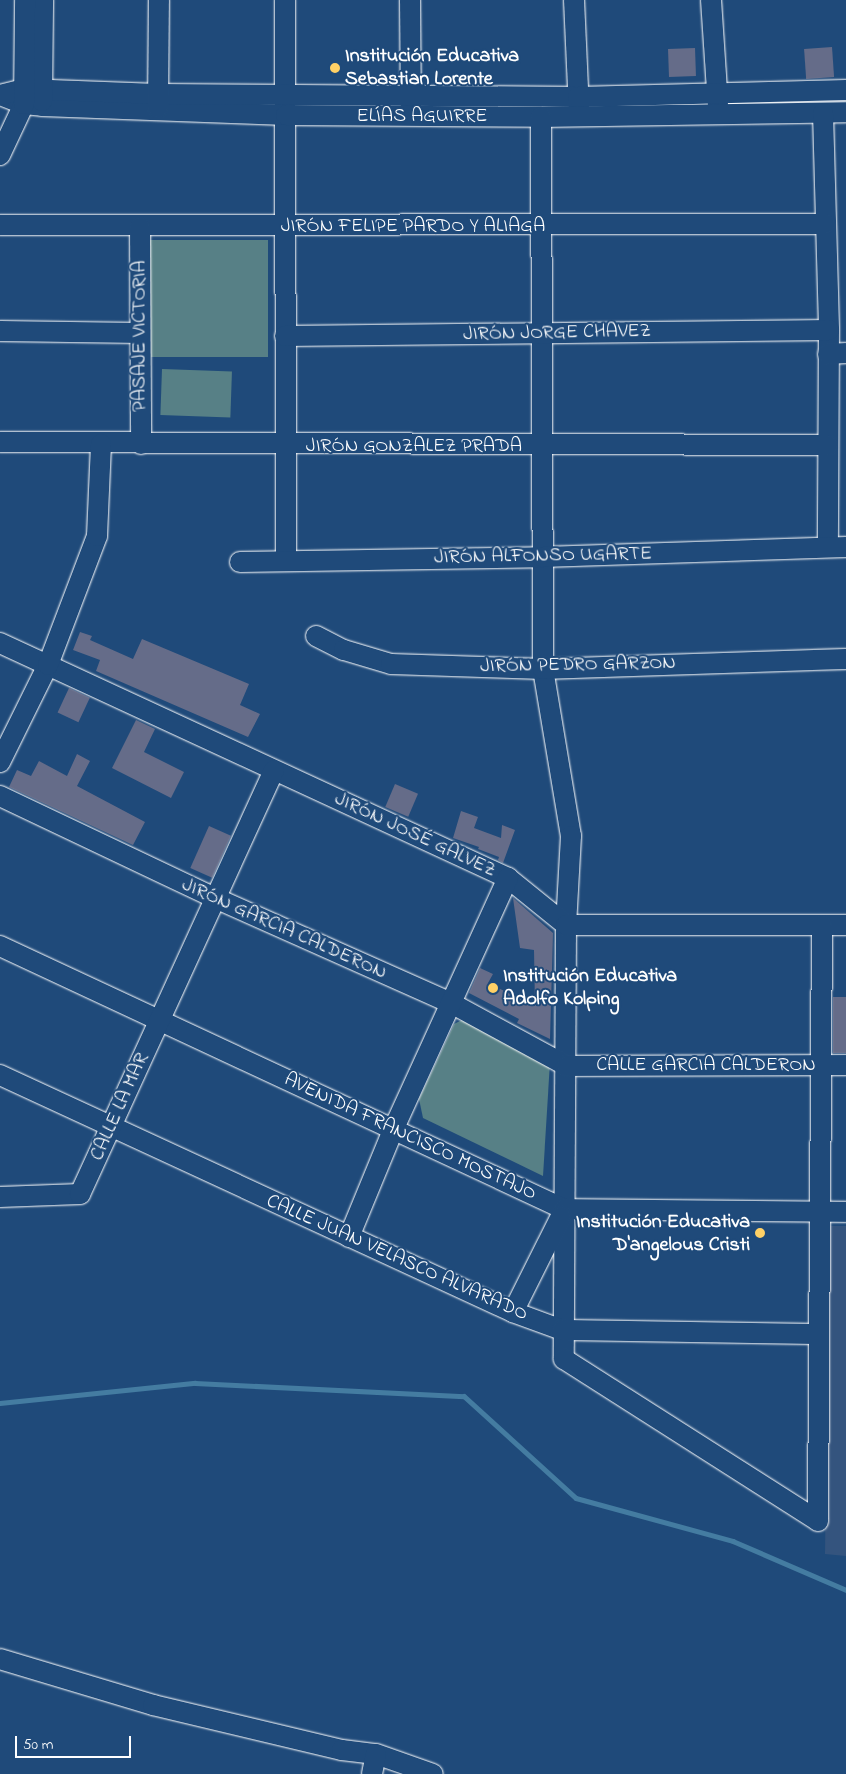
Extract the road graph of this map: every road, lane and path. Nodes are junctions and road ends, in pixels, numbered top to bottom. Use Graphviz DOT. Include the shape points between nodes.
graph roads {
  1 [pos="25,0"];
  2 [pos="43,0"];
  3 [pos="159,0"];
  4 [pos="286,0"];
  5 [pos="410,0"];
  6 [pos="574,0"];
  7 [pos="711,0"];
  8 [pos="846,90"];
  9 [pos="285,94"];
  10 [pos="716,94"];
  11 [pos="0,95"];
  12 [pos="578,96"];
  13 [pos="33,97"];
  14 [pos="158,103"];
  15 [pos="411,106"];
  16 [pos="846,112"];
  17 [pos="822,113"];
  18 [pos="286,115"];
  19 [pos="579,116"];
  20 [pos="718,116"];
  21 [pos="541,117"];
  22 [pos="0,155"];
  23 [pos="825,224"];
  24 [pos="0,225"];
  25 [pos="541,225"];
  26 [pos="285,226"];
  27 [pos="140,227"];
  28 [pos="829,330"];
  29 [pos="0,331"];
  30 [pos="140,333"];
  31 [pos="542,333"];
  32 [pos="285,336"];
  33 [pos="837,354"];
  34 [pos="0,442"];
  35 [pos="102,444"];
  36 [pos="141,444"];
  37 [pos="285,445"];
  38 [pos="542,446"];
  39 [pos="828,446"];
  40 [pos="837,547"];
  41 [pos="543,557"];
  42 [pos="286,561"];
  43 [pos="240,562"];
  44 [pos="316,636"];
  45 [pos="0,643"];
  46 [pos="846,659"];
  47 [pos="48,665"];
  48 [pos="543,669"];
  49 [pos="0,762"];
  50 [pos="274,770"];
  51 [pos="0,796"];
  52 [pos="508,878"];
  53 [pos="215,898"];
  54 [pos="566,925"];
  55 [pos="822,925"];
  56 [pos="846,925"];
  57 [pos="0,946"];
  58 [pos="450,1003"];
  59 [pos="158,1020"];
  60 [pos="821,1065"];
  61 [pos="846,1065"];
  62 [pos="567,1066"];
  63 [pos="0,1075"];
  64 [pos="113,1126"];
  65 [pos="394,1128"];
  66 [pos="0,1197"];
  67 [pos="564,1209"];
  68 [pos="820,1212"];
  69 [pos="846,1212"];
  70 [pos="349,1237"];
  71 [pos="513,1312"];
  72 [pos="562,1330"];
  73 [pos="819,1334"];
  74 [pos="0,1659"];
  75 [pos="376,1754"];
  76 [pos="372,1774"];
  77 [pos="433,1774"];
  1 -- 13 [label="street"];
  2 -- 13 [label="street"];
  3 -- 14 [label="street"];
  4 -- 9 [label="street"];
  5 -- 15 [label="street"];
  6 -- 12 [label="street"];
  7 -- 10 [label="street"];
  8 -- 10 [label="street, ELÍAS AGUIRRE"];
  9 -- 14 [label="street, ELÍAS AGUIRRE"];
  9 -- 15 [label="street, ELÍAS AGUIRRE"];
  9 -- 18 [label="street"];
  10 -- 12 [label="street, ELÍAS AGUIRRE"];
  10 -- 20 [label="street"];
  11 -- 13 [label="street, ELÍAS AGUIRRE"];
  12 -- 15 [label="street, ELÍAS AGUIRRE"];
  12 -- 19 [label="street"];
  13 -- 14 [label="street, ELÍAS AGUIRRE"];
  13 -- 22 [label="street"];
  14 -- 18 [label="street, ELÍAS AGUIRRE"];
  15 -- 18 [label="street, ELÍAS AGUIRRE"];
  15 -- 21 [label="street, ELÍAS AGUIRRE"];
  16 -- 17 [label="street, ELÍAS AGUIRRE"];
  17 -- 20 [label="street, ELÍAS AGUIRRE"];
  17 -- 23 [label="street"];
  18 -- 26 [label="street"];
  19 -- 20 [label="street, ELÍAS AGUIRRE"];
  19 -- 21 [label="street, ELÍAS AGUIRRE"];
  21 -- 25 [label="street"];
  23 -- 25 [label="street, JIRÓN FELIPE PARDO Y ALIAGA"];
  23 -- 28 [label="street"];
  24 -- 27 [label="street, JIRÓN FELIPE PARDO Y ALIAGA"];
  25 -- 26 [label="street, JIRÓN FELIPE PARDO Y ALIAGA"];
  25 -- 31 [label="street"];
  26 -- 27 [label="street, JIRÓN FELIPE PARDO Y ALIAGA"];
  26 -- 32 [label="street"];
  27 -- 30 [label="street, PASAJE VICTORIA"];
  28 -- 31 [label="street, JIRÓN JORGE CHAVEZ"];
  28 -- 33 [label="street"];
  29 -- 30 [label="street"];
  30 -- 36 [label="street, PASAJE VICTORIA"];
  31 -- 32 [label="street, JIRÓN JORGE CHAVEZ"];
  31 -- 38 [label="street"];
  32 -- 37 [label="street"];
  33 -- 39 [label="street"];
  34 -- 35 [label="street, JIRÓN GONZALEZ PRADA"];
  35 -- 36 [label="street, JIRÓN GONZALEZ PRADA"];
  35 -- 47 [label="street" via="96,536"];
  36 -- 37 [label="street, JIRÓN GONZALEZ PRADA"];
  37 -- 38 [label="street, JIRÓN GONZALEZ PRADA"];
  37 -- 42 [label="street"];
  38 -- 39 [label="street, JIRÓN GONZALEZ PRADA"];
  38 -- 41 [label="street"];
  39 -- 40 [label="street"];
  40 -- 41 [label="street, JIRÓN ALFONSO UGARTE"];
  41 -- 42 [label="street, JIRÓN ALFONSO UGARTE"];
  41 -- 48 [label="street"];
  42 -- 43 [label="street, JIRÓN ALFONSO UGARTE"];
  44 -- 48 [label="street, JIRÓN PEDRO GARZON" via="344,650 391,664"];
  45 -- 47 [label="street, JIRÓN JOSÉ GALVEZ"];
  46 -- 48 [label="street, JIRÓN PEDRO GARZON"];
  47 -- 49 [label="street"];
  47 -- 50 [label="street, JIRÓN JOSÉ GALVEZ"];
  48 -- 54 [label="street" via="571,836"];
  50 -- 52 [label="street, JIRÓN JOSÉ GALVEZ"];
  50 -- 53 [label="street, CALLE LA MAR"];
  51 -- 53 [label="street, JIRÓN GARCIA CALDERON"];
  52 -- 54 [label="street, JIRÓN JOSÉ GALVEZ"];
  52 -- 58 [label="street"];
  53 -- 58 [label="street, JIRÓN GARCIA CALDERON"];
  53 -- 59 [label="street, CALLE LA MAR"];
  54 -- 55 [label="street"];
  54 -- 62 [label="street"];
  55 -- 56 [label="street"];
  55 -- 60 [label="street"];
  57 -- 59 [label="street, AVENIDA FRANCISCO MOSTAJO"];
  58 -- 62 [label="street, JIRÓN GARCIA CALDERON"];
  58 -- 65 [label="street"];
  59 -- 64 [label="street, CALLE LA MAR"];
  59 -- 65 [label="street, AVENIDA FRANCISCO MOSTAJO"];
  60 -- 61 [label="street, CALLE GARCIA CALDERON"];
  60 -- 62 [label="street, CALLE GARCIA CALDERON"];
  60 -- 68 [label="street"];
  62 -- 67 [label="street"];
  63 -- 64 [label="street, CALLE JUAN VELASCO ALVARADO"];
  64 -- 66 [label="street, CALLE LA MAR" via="80,1194"];
  64 -- 70 [label="street, CALLE JUAN VELASCO ALVARADO"];
  65 -- 67 [label="street, AVENIDA FRANCISCO MOSTAJO"];
  65 -- 70 [label="street"];
  67 -- 68 [label="street, AVENIDA FRANCISCO MOSTAJO"];
  67 -- 71 [label="street"];
  67 -- 72 [label="street"];
  68 -- 69 [label="street, AVENIDA FRANCISCO MOSTAJO"];
  68 -- 73 [label="street"];
  70 -- 71 [label="street, CALLE JUAN VELASCO ALVARADO"];
  71 -- 72 [label="street, CALLE JUAN VELASCO ALVARADO"];
  72 -- 73 [label="street, CALLE JUAN VELASCO ALVARADO"];
  72 -- 73 [label="street" via="564,1359 818,1522"];
  74 -- 75 [label="street" via="153,1704 342,1750"];
  75 -- 76 [label="street"];
  75 -- 77 [label="street"];
}
